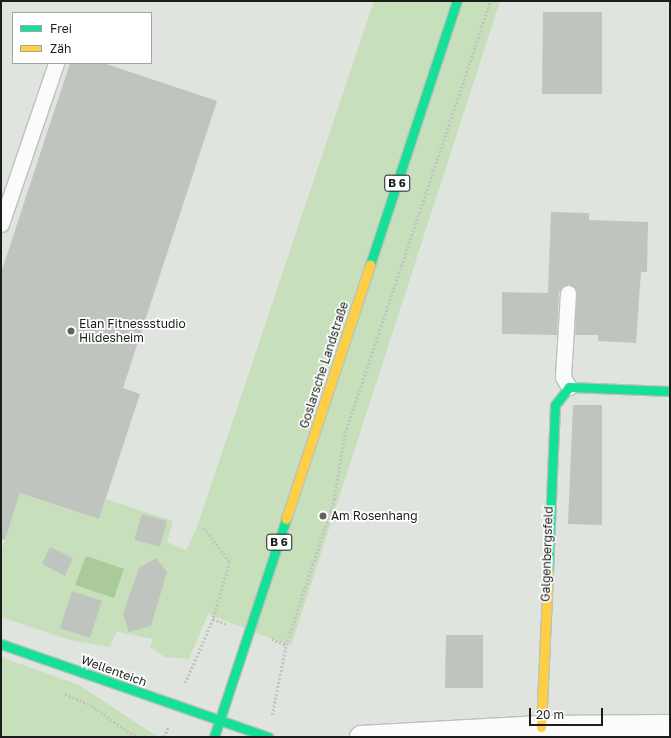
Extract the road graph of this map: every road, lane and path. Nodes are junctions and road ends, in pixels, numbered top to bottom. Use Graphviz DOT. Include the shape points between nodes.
graph roads {
  1 [pos="457,1"];
  2 [pos="490,1"];
  3 [pos="56,64"];
  4 [pos="1,224"];
  5 [pos="568,292"];
  6 [pos="569,386"];
  7 [pos="670,391"];
  8 [pos="204,528"];
  9 [pos="213,619"];
  10 [pos="250,631"];
  11 [pos="1,644"];
  12 [pos="286,645"];
  13 [pos="63,693"];
  14 [pos="177,706"];
  15 [pos="220,720"];
  16 [pos="271,722"];
  17 [pos="670,726"];
  18 [pos="541,727"];
  19 [pos="136,737"];
  20 [pos="164,737"];
  21 [pos="214,737"];
  22 [pos="268,737"];
  23 [pos="361,737"];
  1 -- 10 [label="main road, Goslarsche Landstraße / B 6"];
  2 -- 12 [label="path" via="345,433 334,500"];
  3 -- 4 [label="lane"];
  5 -- 6 [label="lane" via="563,377"];
  6 -- 7 [label="main road"];
  6 -- 18 [label="main road, Galgenbergsfeld" via="555,405 551,425"];
  8 -- 9 [label="path" via="230,562"];
  9 -- 10 [label="path"];
  9 -- 14 [label="path"];
  10 -- 12 [label="path"];
  10 -- 15 [label="main road, Goslarsche Landstraße / B 6"];
  11 -- 14 [label="main road, Wellenteich"];
  12 -- 16 [label="path" via="276,684"];
  13 -- 19 [label="path" via="91,705"];
  14 -- 15 [label="main road, Wellenteich"];
  14 -- 20 [label="path"];
  15 -- 21 [label="main road, Goslarsche Landstraße / B 6"];
  15 -- 22 [label="main road"];
  17 -- 18 [label="street"];
  18 -- 23 [label="street"];
}
